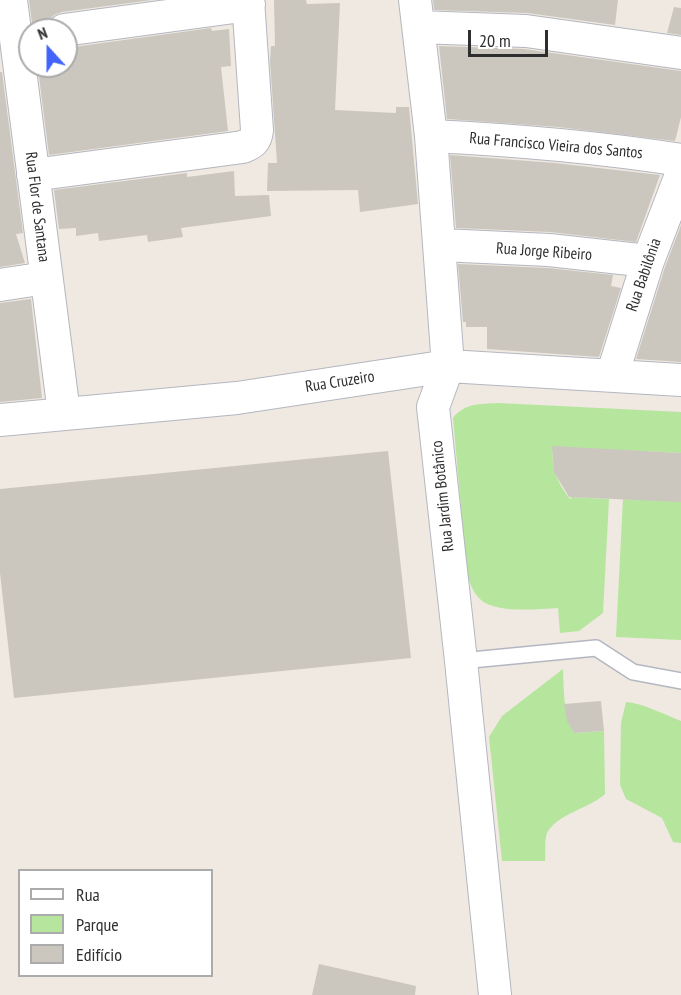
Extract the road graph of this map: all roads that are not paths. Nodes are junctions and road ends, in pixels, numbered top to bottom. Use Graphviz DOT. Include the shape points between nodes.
graph roads {
  1 [pos="11,0"];
  2 [pos="249,2"];
  3 [pos="417,14"];
  4 [pos="18,21"];
  5 [pos="78,28"];
  6 [pos="681,53"];
  7 [pos="18,78"];
  8 [pos="13,123"];
  9 [pos="431,136"];
  10 [pos="681,160"];
  11 [pos="33,175"];
  12 [pos="681,175"];
  13 [pos="441,245"];
  14 [pos="648,261"];
  15 [pos="46,278"];
  16 [pos="0,285"];
  17 [pos="448,366"];
  18 [pos="612,376"];
  19 [pos="681,380"];
  20 [pos="64,413"];
  21 [pos="0,420"];
  22 [pos="461,661"];
  23 [pos="681,681"];
  24 [pos="495,995"];
  1 -- 4 [label="street, Rua Flor de Santana"];
  2 -- 5 [label="street"];
  2 -- 11 [label="street" via="257,130 252,144"];
  3 -- 6 [label="street"];
  3 -- 9 [label="street, Rua Jardim Botânico"];
  7 -- 8 [label="street, Rua Flor de Santana"];
  8 -- 11 [label="street, Rua Flor de Santana"];
  9 -- 10 [label="street, Rua Francisco Vieira dos Santos" via="543,142"];
  9 -- 13 [label="street, Rua Jardim Botânico"];
  11 -- 15 [label="street, Rua Flor de Santana"];
  12 -- 14 [label="street, Rua Babilônia"];
  13 -- 14 [label="street, Rua Jorge Ribeiro" via="549,250"];
  13 -- 17 [label="street, Rua Jardim Botânico"];
  14 -- 18 [label="street, Rua Babilônia"];
  15 -- 16 [label="street"];
  15 -- 20 [label="street, Rua Flor de Santana"];
  17 -- 18 [label="street, Rua Cruzeiro"];
  17 -- 20 [label="street, Rua Cruzeiro" via="237,398"];
  17 -- 22 [label="street, Rua Jardim Botânico" via="433,406"];
  18 -- 19 [label="street, Rua Cruzeiro"];
  20 -- 21 [label="street, Rua Cruzeiro"];
  22 -- 23 [label="lane" via="596,648 633,672"];
  22 -- 24 [label="street, Rua Jardim Botânico"];
}
